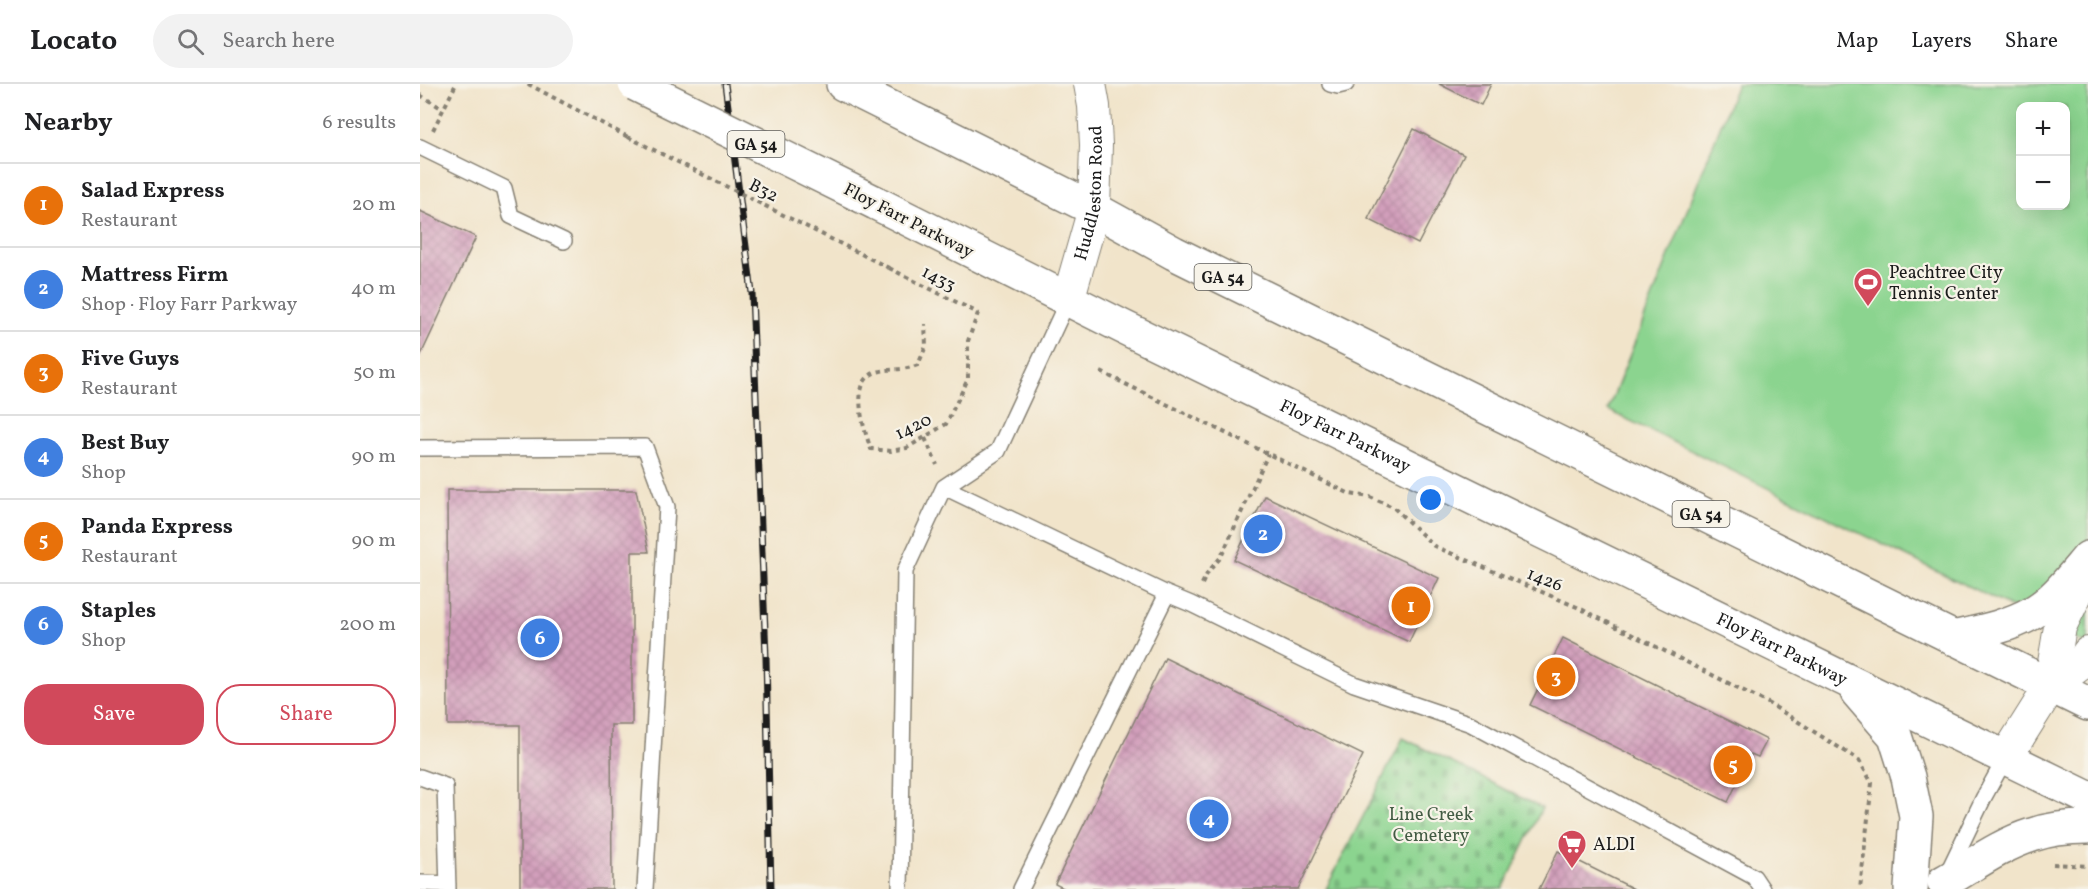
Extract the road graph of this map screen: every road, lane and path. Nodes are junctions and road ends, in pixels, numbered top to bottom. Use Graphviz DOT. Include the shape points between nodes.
graph roads {
  1 [pos="528,84"];
  2 [pos="635,84"];
  3 [pos="1090,84"];
  4 [pos="455,86"];
  5 [pos="848,86"];
  6 [pos="420,95"];
  7 [pos="443,109"];
  8 [pos="422,148"];
  9 [pos="1094,210"];
  10 [pos="564,241"];
  11 [pos="889,268"];
  12 [pos="1068,300"];
  13 [pos="978,313"];
  14 [pos="925,324"];
  15 [pos="1101,372"];
  16 [pos="925,438"];
  17 [pos="420,448"];
  18 [pos="1268,454"];
  19 [pos="944,487"];
  20 [pos="2088,558"];
  21 [pos="2088,570"];
  22 [pos="1167,594"];
  23 [pos="1191,604"];
  24 [pos="1952,638"];
  25 [pos="2088,653"];
  26 [pos="1846,680"];
  27 [pos="2050,687"];
  28 [pos="2088,704"];
  29 [pos="2006,757"];
  30 [pos="420,777"];
  31 [pos="2088,798"];
  32 [pos="2088,827"];
  33 [pos="2045,860"];
  34 [pos="2088,866"];
  35 [pos="420,883"];
  36 [pos="448,886"];
  37 [pos="1942,886"];
  38 [pos="645,889"];
  39 [pos="900,889"];
  40 [pos="1022,889"];
  41 [pos="1762,889"];
  42 [pos="1860,889"];
  43 [pos="1911,889"];
  1 -- 11 [label="path, B32, bridge"];
  2 -- 12 [label="main road, Floy Farr Parkway / GA 54, bridge"];
  3 -- 9 [label="street, Huddleston Road" via="1096,145"];
  4 -- 7 [label="path"];
  5 -- 9 [label="main road, GA 54"];
  6 -- 7 [label="path"];
  7 -- 8 [label="path"];
  8 -- 10 [label="lane" via="504,188 511,216"];
  9 -- 12 [label="street, Huddleston Road"];
  9 -- 24 [label="main road, GA 54"];
  11 -- 13 [label="path, 1433"];
  12 -- 19 [label="lane" via="998,451"];
  12 -- 26 [label="main road, Floy Farr Parkway / GA 54"];
  13 -- 16 [label="path, 1420" via="968,341 968,379 946,424"];
  14 -- 16 [label="path, 1420" via="926,346 918,365 874,372 863,384 860,408 871,449 907,448"];
  15 -- 18 [label="path, 1426"];
  16 -- 19 [label="path"];
  17 -- 38 [label="lane" via="645,447 667,507"];
  18 -- 23 [label="path" via="1221,557"];
  18 -- 42 [label="path, 1426" via="1350,494 1393,507 1434,546 1577,607 1770,704 1859,760 1872,783"];
  19 -- 22 [label="lane"];
  19 -- 39 [label="lane" via="905,571"];
  20 -- 24 [label="main road" via="2033,613 1998,628"];
  21 -- 27 [label="street" via="2060,627"];
  22 -- 23 [label="lane"];
  22 -- 40 [label="lane"];
  23 -- 41 [label="lane" via="1354,684 1471,724 1754,877"];
  24 -- 27 [label="main road, GA 54"];
  25 -- 27 [label="street" via="2082,663"];
  26 -- 29 [label="main road, Floy Farr Parkway / GA 54"];
  26 -- 43 [label="main road" via="1895,736 1902,756 1916,816"];
  27 -- 28 [label="main road, GA 54"];
  27 -- 29 [label="street"];
  29 -- 31 [label="main road, Floy Farr Parkway / GA 54"];
  29 -- 37 [label="lane"];
  30 -- 36 [label="lane" via="445,786"];
  32 -- 37 [label="main road" via="2032,834"];
  33 -- 34 [label="path" via="2050,864"];
  35 -- 36 [label="lane"];
}
